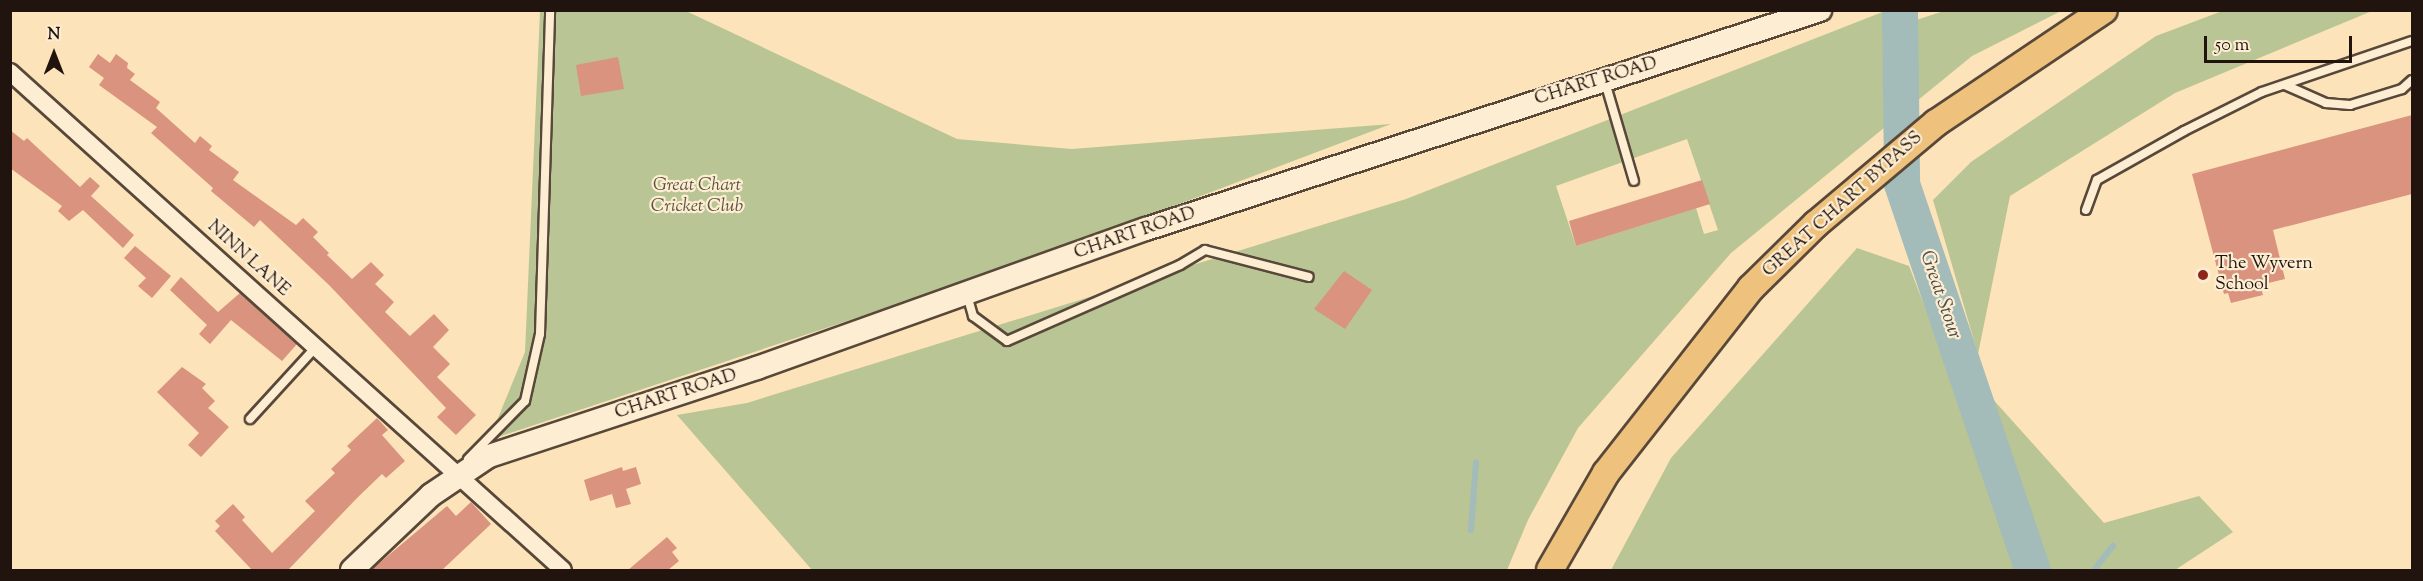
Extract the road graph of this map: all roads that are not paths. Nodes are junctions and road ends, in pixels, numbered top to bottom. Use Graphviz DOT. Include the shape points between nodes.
graph roads {
  1 [pos="550,10"];
  2 [pos="1820,10"];
  3 [pos="2104,10"];
  4 [pos="2412,41"];
  5 [pos="10,72"];
  6 [pos="1604,79"];
  7 [pos="2412,81"];
  8 [pos="2285,85"];
  9 [pos="1634,181"];
  10 [pos="2086,210"];
  11 [pos="1309,277"];
  12 [pos="966,294"];
  13 [pos="316,347"];
  14 [pos="250,419"];
  15 [pos="457,477"];
  16 [pos="352,570"];
  17 [pos="563,570"];
  18 [pos="1550,570"];
  1 -- 15 [label="lane" via="540,334 525,400 462,465"];
  2 -- 6 [label="street, CHART ROAD"];
  3 -- 18 [label="main road, GREAT CHART BYPASS" via="1936,123 1874,173 1751,288 1606,473"];
  4 -- 8 [label="lane"];
  5 -- 13 [label="street, NINN LANE"];
  6 -- 9 [label="lane"];
  6 -- 12 [label="street, CHART ROAD" via="1146,229"];
  7 -- 8 [label="lane" via="2402,89 2350,105 2326,103"];
  8 -- 10 [label="lane" via="2237,103 2127,160 2097,180"];
  11 -- 12 [label="lane" via="1205,250 1180,265 1007,341 973,316"];
  12 -- 15 [label="street, CHART ROAD" via="489,456"];
  13 -- 14 [label="lane"];
  13 -- 15 [label="street, NINN LANE"];
  15 -- 16 [label="street, CHART ROAD" via="393,528"];
  15 -- 17 [label="street, NINN LANE"];
}
